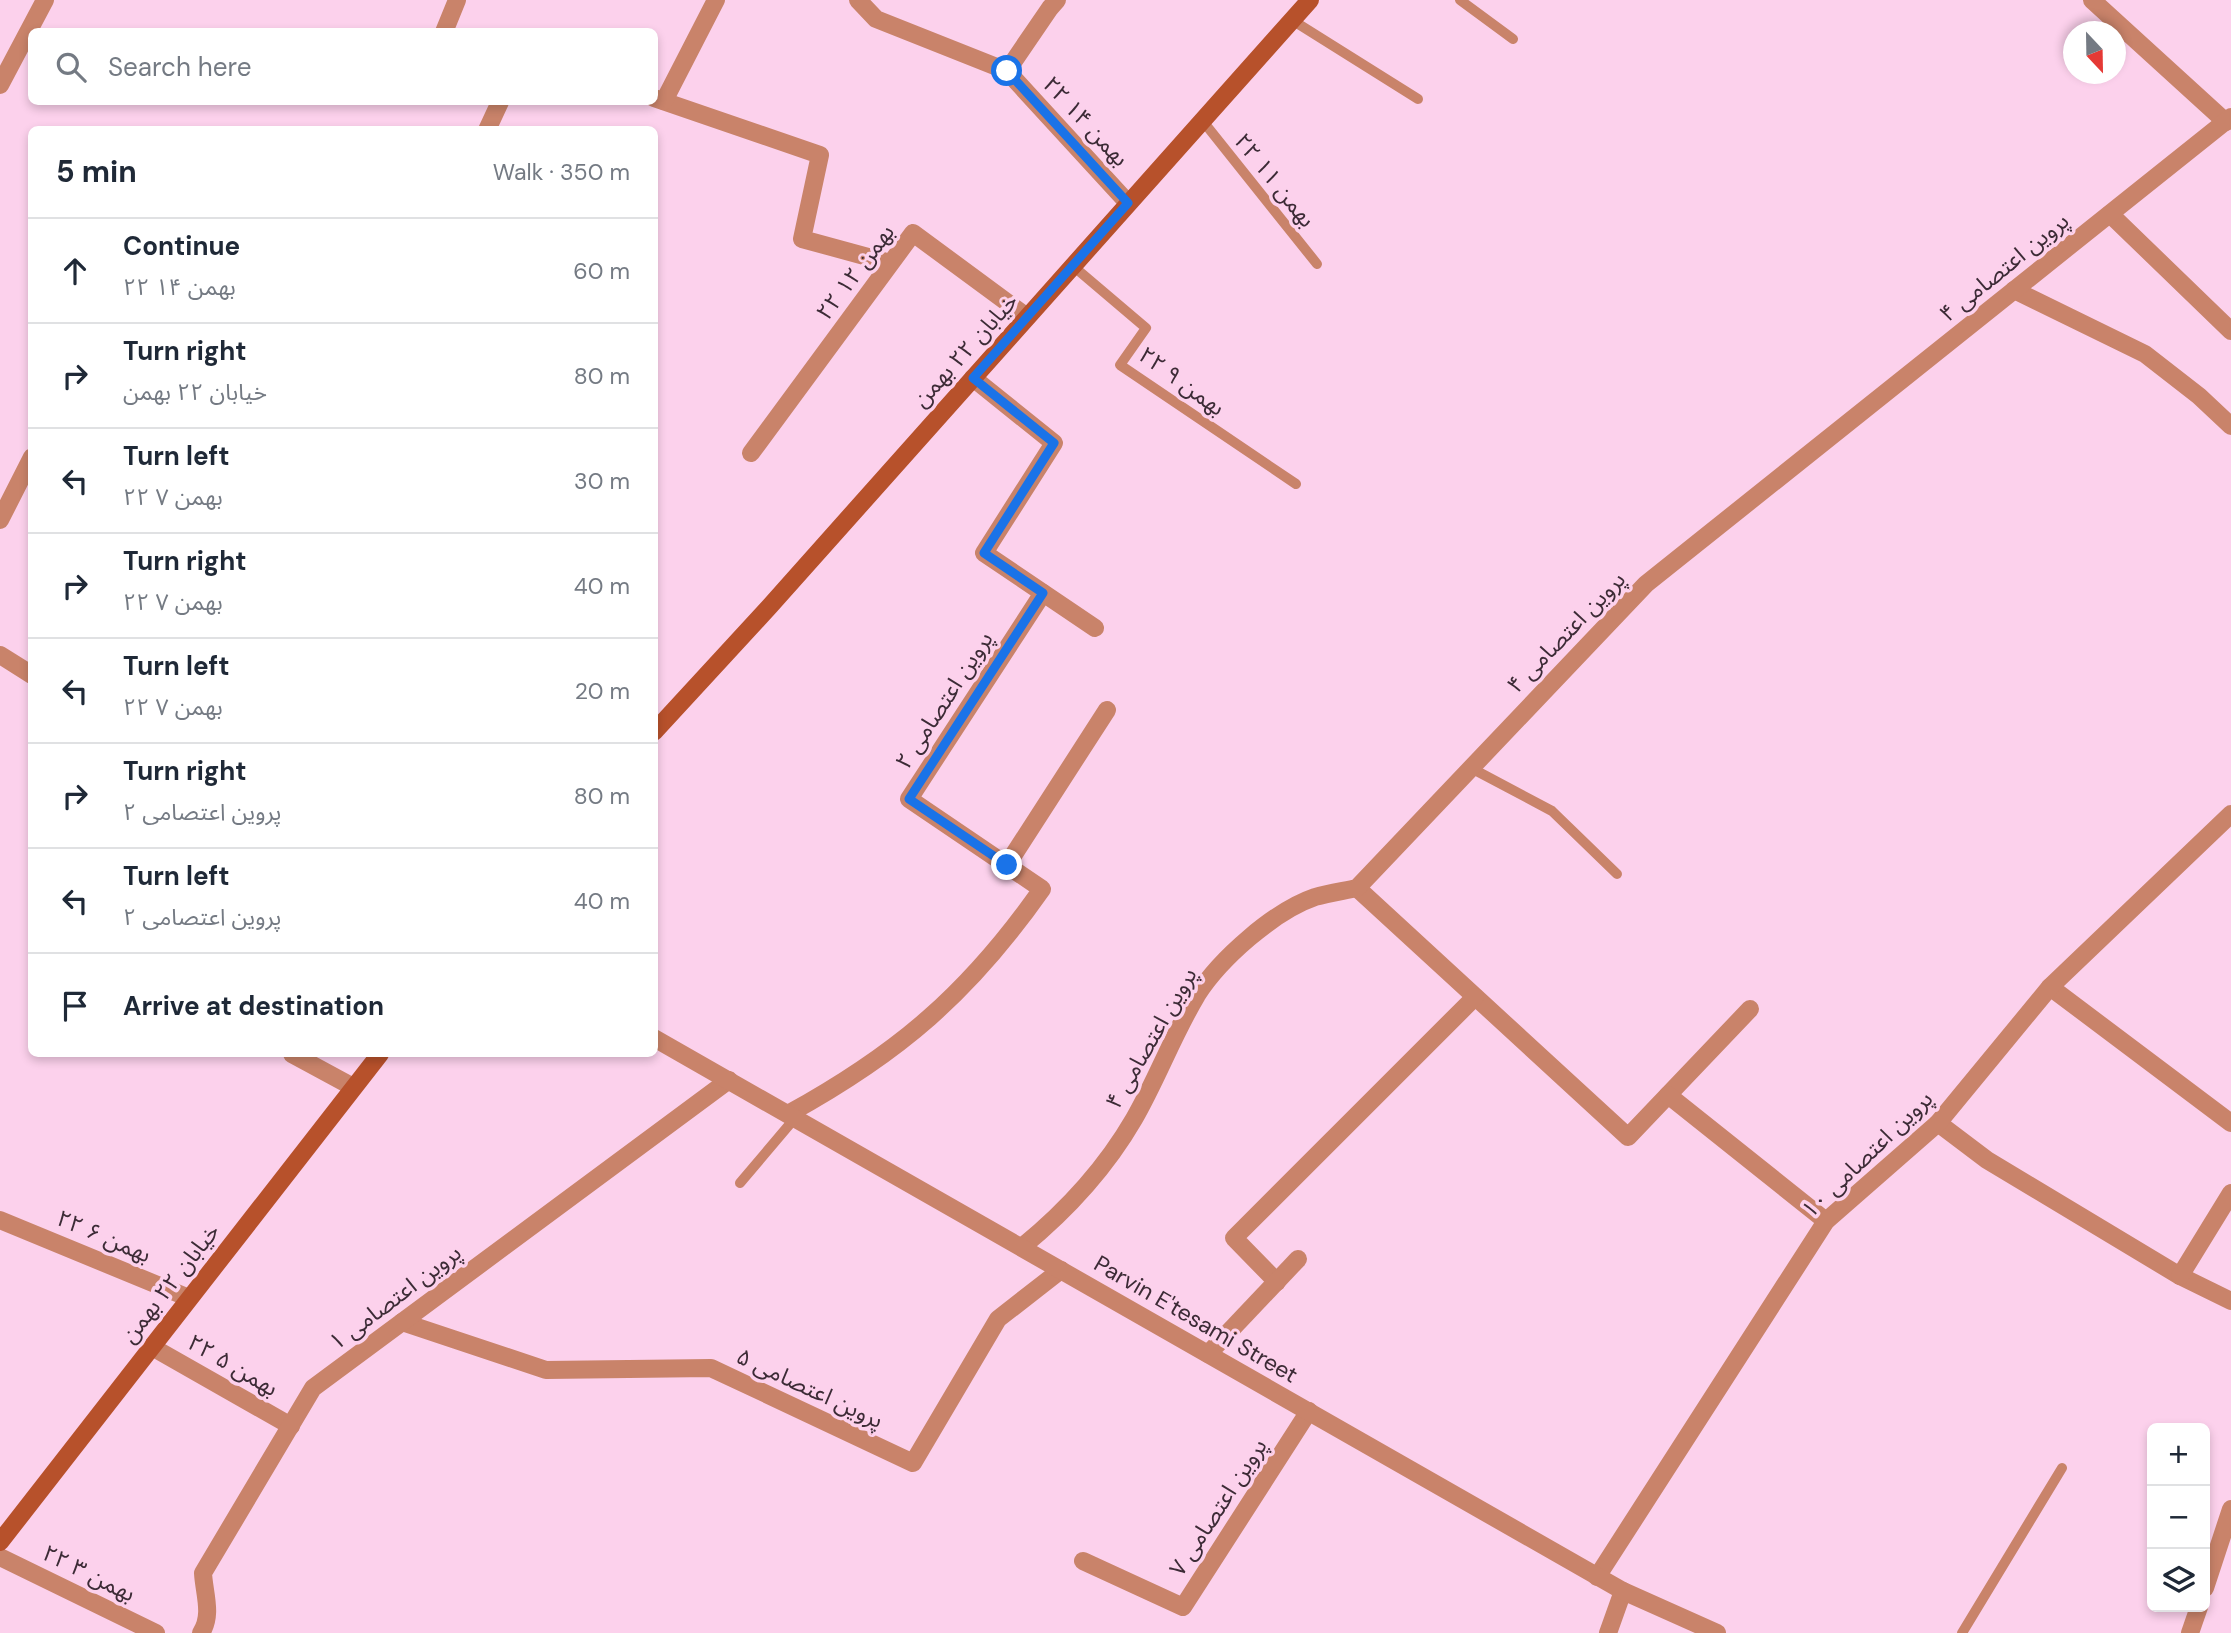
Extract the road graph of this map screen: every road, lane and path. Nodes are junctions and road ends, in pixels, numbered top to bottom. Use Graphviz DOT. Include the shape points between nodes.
graph roads {
  1 [pos="45,0"];
  2 [pos="457,0"];
  3 [pos="716,0"];
  4 [pos="858,0"];
  5 [pos="1057,0"];
  6 [pos="1310,0"];
  7 [pos="1460,0"];
  8 [pos="2092,0"];
  9 [pos="1292,20"];
  10 [pos="30,28"];
  11 [pos="446,28"];
  12 [pos="28,32"];
  13 [pos="1513,39"];
  14 [pos="1007,71"];
  15 [pos="0,85"];
  16 [pos="1418,99"];
  17 [pos="659,100"];
  18 [pos="499,105"];
  19 [pos="2229,119"];
  20 [pos="1202,120"];
  21 [pos="489,126"];
  22 [pos="1128,203"];
  23 [pos="2110,214"];
  24 [pos="890,263"];
  25 [pos="1317,264"];
  26 [pos="1073,266"];
  27 [pos="2014,290"];
  28 [pos="1027,317"];
  29 [pos="2231,331"];
  30 [pos="973,378"];
  31 [pos="2231,426"];
  32 [pos="751,453"];
  33 [pos="28,465"];
  34 [pos="1296,484"];
  35 [pos="0,520"];
  36 [pos="1043,593"];
  37 [pos="1095,628"];
  38 [pos="0,655"];
  39 [pos="28,672"];
  40 [pos="1107,710"];
  41 [pos="658,728"];
  42 [pos="1471,768"];
  43 [pos="2231,814"];
  44 [pos="1007,865"];
  45 [pos="1617,874"];
  46 [pos="1357,888"];
  47 [pos="2050,987"];
  48 [pos="1475,997"];
  49 [pos="1750,1009"];
  50 [pos="658,1040"];
  51 [pos="298,1057"];
  52 [pos="378,1057"];
  53 [pos="729,1080"];
  54 [pos="353,1087"];
  55 [pos="1668,1095"];
  56 [pos="792,1116"];
  57 [pos="2231,1123"];
  58 [pos="1938,1124"];
  59 [pos="740,1183"];
  60 [pos="2231,1193"];
  61 [pos="0,1220"];
  62 [pos="1826,1221"];
  63 [pos="1022,1247"];
  64 [pos="1298,1259"];
  65 [pos="1061,1270"];
  66 [pos="2180,1276"];
  67 [pos="1277,1282"];
  68 [pos="189,1298"];
  69 [pos="2231,1301"];
  70 [pos="402,1322"];
  71 [pos="152,1347"];
  72 [pos="1208,1354"];
  73 [pos="1308,1411"];
  74 [pos="291,1426"];
  75 [pos="2062,1468"];
  76 [pos="2231,1509"];
  77 [pos="0,1542"];
  78 [pos="0,1557"];
  79 [pos="1083,1561"];
  80 [pos="2210,1573"];
  81 [pos="1597,1577"];
  82 [pos="1623,1591"];
  83 [pos="2197,1612"];
  84 [pos="156,1633"];
  85 [pos="201,1633"];
  86 [pos="1608,1633"];
  87 [pos="1717,1633"];
  88 [pos="1962,1633"];
  89 [pos="2190,1633"];
  1 -- 10 [label="street"];
  2 -- 11 [label="street"];
  3 -- 17 [label="street"];
  4 -- 14 [label="street, ۲۲ بهمن ۱۴" via="876,19"];
  5 -- 14 [label="street"];
  6 -- 9 [label="main road, خیابان ۲۲ بهمن"];
  7 -- 13 [label="lane"];
  8 -- 19 [label="street"];
  9 -- 16 [label="lane"];
  9 -- 20 [label="main road, خیابان ۲۲ بهمن"];
  12 -- 15 [label="street"];
  14 -- 22 [label="street, ۲۲ بهمن ۱۴"];
  17 -- 24 [label="street" via="820,155 802,239"];
  18 -- 21 [label="street"];
  19 -- 23 [label="street, پروین اعتصامی ۴"];
  20 -- 22 [label="main road, خیابان ۲۲ بهمن"];
  20 -- 25 [label="lane, ۲۲ بهمن ۱۱"];
  22 -- 26 [label="main road, خیابان ۲۲ بهمن"];
  23 -- 27 [label="street, پروین اعتصامی ۴"];
  23 -- 29 [label="street"];
  24 -- 28 [label="street, ۲۲ بهمن ۱۲" via="913,233"];
  24 -- 32 [label="street, ۲۲ بهمن ۱۲"];
  26 -- 28 [label="main road, خیابان ۲۲ بهمن"];
  26 -- 34 [label="lane, ۲۲ بهمن ۹" via="1146,328 1120,365"];
  27 -- 31 [label="street" via="2145,354"];
  27 -- 42 [label="street, پروین اعتصامی ۴" via="1646,584"];
  28 -- 30 [label="main road, خیابان ۲۲ بهمن"];
  30 -- 36 [label="street" via="1054,443 984,553"];
  30 -- 41 [label="main road, خیابان ۲۲ بهمن"];
  33 -- 35 [label="street"];
  36 -- 37 [label="street"];
  36 -- 44 [label="street, پروین اعتصامی ۲" via="909,799"];
  38 -- 39 [label="street"];
  40 -- 44 [label="street"];
  42 -- 45 [label="lane" via="1552,811"];
  42 -- 46 [label="street, پروین اعتصامی ۴"];
  43 -- 47 [label="street, پروین اعتصامی ۱۰"];
  44 -- 56 [label="street, پروین اعتصامی ۲" via="1042,889 977,973 889,1052"];
  46 -- 48 [label="street"];
  46 -- 63 [label="street, پروین اعتصامی ۴" via="1314,897 1269,922 1230,954 1198,994 1134,1119 1098,1172 1055,1220"];
  47 -- 57 [label="street"];
  47 -- 58 [label="street, پروین اعتصامی ۱۰"];
  48 -- 55 [label="street" via="1628,1137"];
  48 -- 67 [label="street" via="1234,1238"];
  49 -- 55 [label="street"];
  50 -- 53 [label="street, Parvin E'tesami Street"];
  51 -- 54 [label="street"];
  52 -- 54 [label="main road, خیابان ۲۲ بهمن"];
  53 -- 56 [label="street, Parvin E'tesami Street"];
  53 -- 70 [label="street, پروین اعتصامی ۱"];
  54 -- 68 [label="main road, خیابان ۲۲ بهمن"];
  55 -- 62 [label="street"];
  56 -- 59 [label="lane"];
  56 -- 63 [label="street, Parvin E'tesami Street"];
  58 -- 62 [label="street, پروین اعتصامی ۱۰"];
  58 -- 66 [label="street" via="1987,1160"];
  60 -- 66 [label="street"];
  61 -- 68 [label="street, ۲۲ بهمن ۶"];
  62 -- 81 [label="street, پروین اعتصامی ۱۰"];
  63 -- 65 [label="street, Parvin E'tesami Street"];
  64 -- 67 [label="street"];
  65 -- 70 [label="street, پروین اعتصامی ۵" via="998,1319 913,1463 712,1368 546,1370"];
  65 -- 72 [label="street, Parvin E'tesami Street"];
  66 -- 69 [label="street"];
  67 -- 72 [label="street"];
  68 -- 71 [label="main road, خیابان ۲۲ بهمن"];
  70 -- 74 [label="street, پروین اعتصامی ۱" via="313,1388"];
  71 -- 74 [label="street, ۲۲ بهمن ۵"];
  71 -- 77 [label="main road, خیابان ۲۲ بهمن"];
  72 -- 73 [label="street, Parvin E'tesami Street"];
  73 -- 79 [label="street, پروین اعتصامی ۷" via="1183,1607"];
  73 -- 81 [label="street, Parvin E'tesami Street"];
  74 -- 85 [label="street, پروین اعتصامی ۱" via="203,1573 209,1610"];
  75 -- 88 [label="lane"];
  76 -- 80 [label="street"];
  78 -- 84 [label="street, ۲۲ بهمن ۳"];
  81 -- 82 [label="street, Parvin E'tesami Street"];
  82 -- 86 [label="street"];
  82 -- 87 [label="street, Parvin E'tesami Street"];
  83 -- 89 [label="street"];
}
